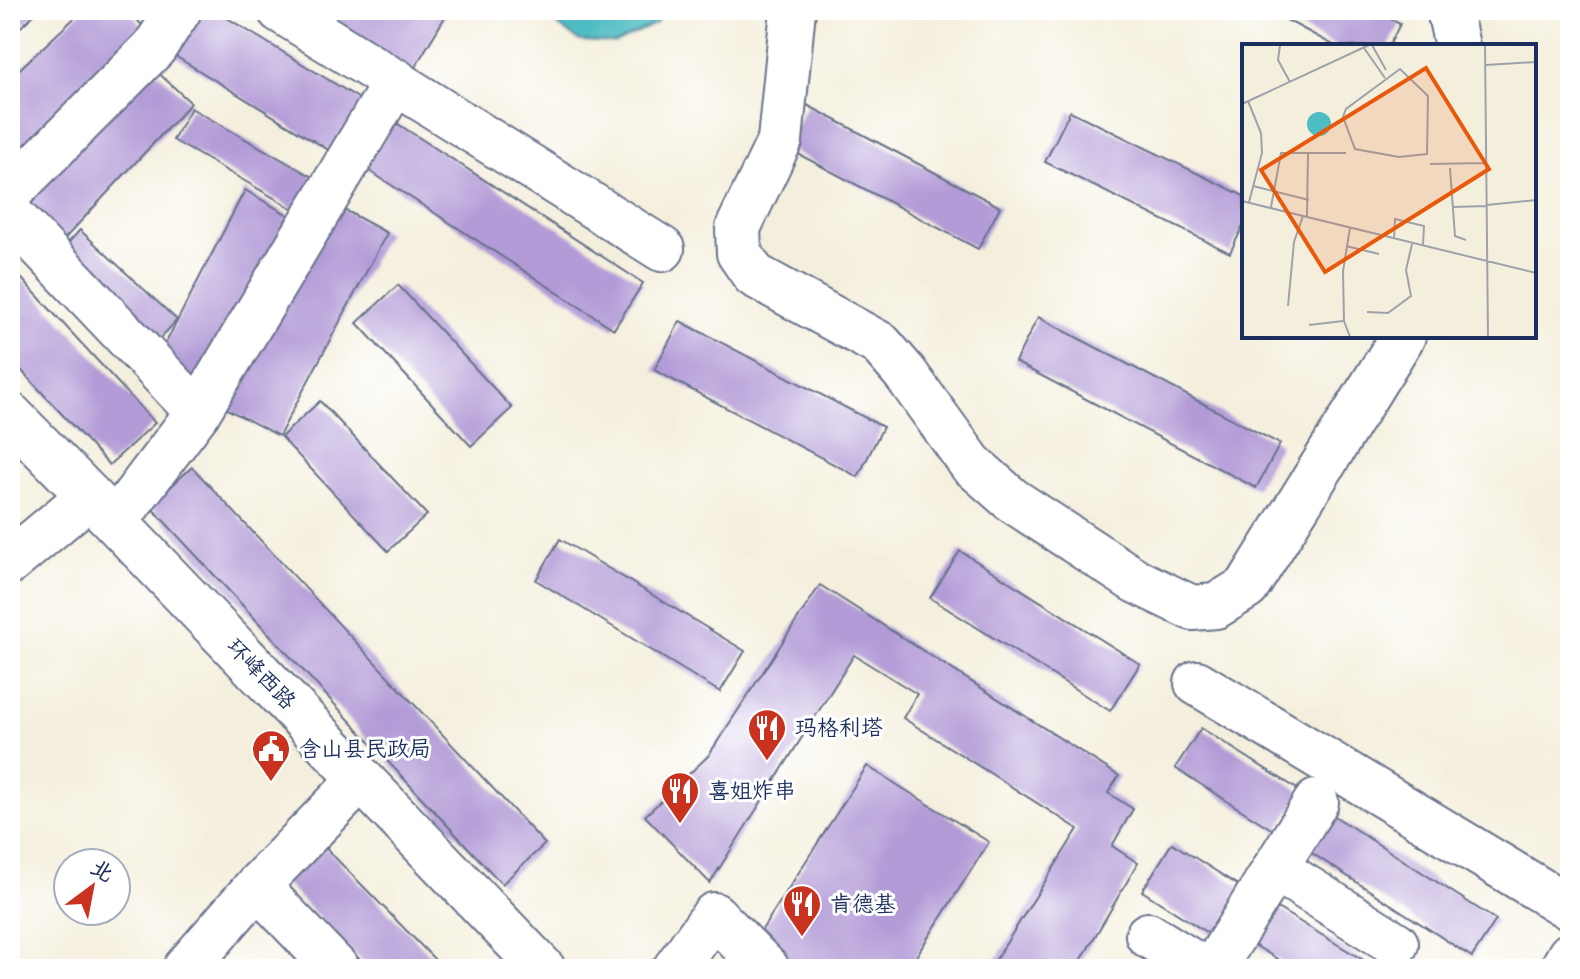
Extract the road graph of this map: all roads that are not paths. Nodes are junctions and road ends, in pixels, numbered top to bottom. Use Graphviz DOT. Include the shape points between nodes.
graph roads {
  1 [pos="179,10"];
  2 [pos="280,10"];
  3 [pos="793,10"];
  4 [pos="1449,10"];
  5 [pos="1457,44"];
  6 [pos="396,81"];
  7 [pos="10,192"];
  8 [pos="10,214"];
  9 [pos="662,249"];
  10 [pos="1402,338"];
  11 [pos="198,412"];
  12 [pos="10,415"];
  13 [pos="102,509"];
  14 [pos="10,562"];
  15 [pos="1197,683"];
  16 [pos="361,779"];
  17 [pos="1316,802"];
  18 [pos="1275,868"];
  19 [pos="257,886"];
  20 [pos="1570,908"];
  21 [pos="1148,935"];
  22 [pos="1396,944"];
  23 [pos="1570,955"];
  24 [pos="1218,966"];
  25 [pos="185,969"];
  26 [pos="337,969"];
  27 [pos="543,969"];
  28 [pos="675,969"];
  29 [pos="767,969"];
  30 [pos="1562,969"];
  1 -- 7 [label="street" via="154,48"];
  2 -- 6 [label="street"];
  3 -- 10 [label="street" via="780,140 738,228 739,253 754,275 880,344 971,464 1012,500 1136,581 1192,608 1216,606 1247,587"];
  4 -- 5 [label="street"];
  6 -- 9 [label="street"];
  6 -- 11 [label="street"];
  8 -- 11 [label="street"];
  11 -- 13 [label="street"];
  12 -- 13 [label="street, 环峰西路"];
  13 -- 14 [label="street"];
  13 -- 16 [label="street, 环峰西路"];
  15 -- 20 [label="street"];
  16 -- 19 [label="street"];
  16 -- 27 [label="street, 环峰西路"];
  17 -- 18 [label="street"];
  18 -- 22 [label="street"];
  18 -- 24 [label="street"];
  19 -- 25 [label="street"];
  19 -- 26 [label="street"];
  21 -- 24 [label="street"];
  23 -- 30 [label="street"];
  28 -- 29 [label="street" via="714,915"];
}
